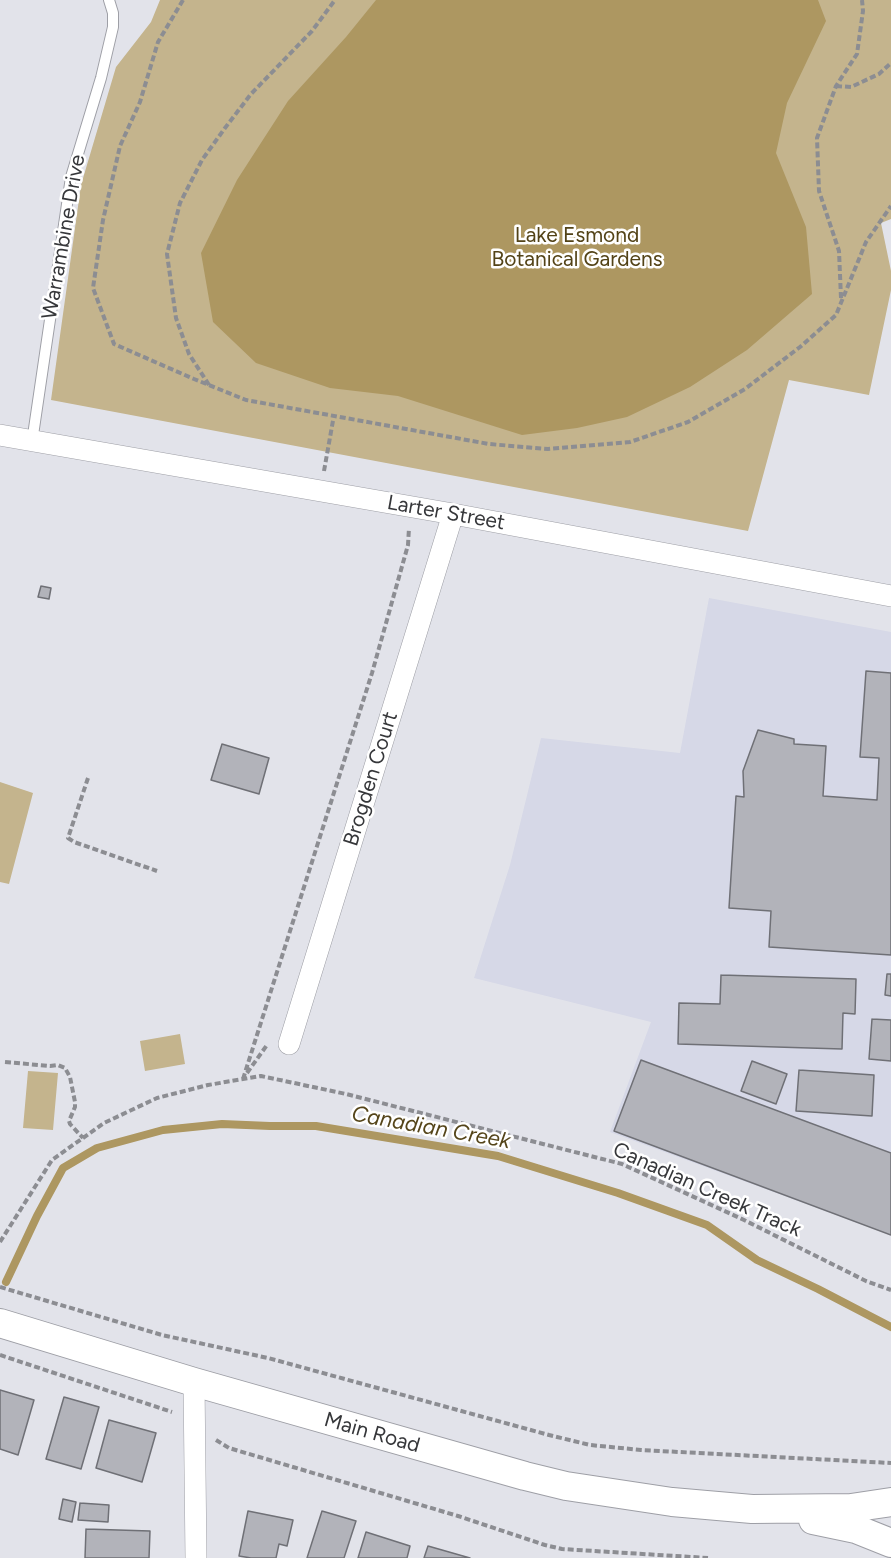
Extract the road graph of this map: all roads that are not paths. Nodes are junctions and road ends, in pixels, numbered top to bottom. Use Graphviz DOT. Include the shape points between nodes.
graph roads {
  1 [pos="109,0"];
  2 [pos="0,435"];
  3 [pos="32,442"];
  4 [pos="453,514"];
  5 [pos="891,596"];
  6 [pos="289,1044"];
  7 [pos="0,1323"];
  8 [pos="194,1382"];
  9 [pos="891,1502"];
  10 [pos="752,1509"];
  11 [pos="891,1543"];
  12 [pos="196,1558"];
  1 -- 3 [label="lane, Warrambine Drive" via="113,27 71,177"];
  2 -- 3 [label="street, Larter Street"];
  3 -- 4 [label="street, Larter Street"];
  4 -- 5 [label="street, Larter Street"];
  4 -- 6 [label="street, Brogden Court"];
  7 -- 8 [label="main road, Main Road"];
  8 -- 10 [label="main road, Main Road" via="535,1479 628,1497"];
  8 -- 12 [label="street"];
  9 -- 10 [label="main road, Main Road" via="851,1508"];
  10 -- 11 [label="main road, Main Road" via="842,1525"];
}
